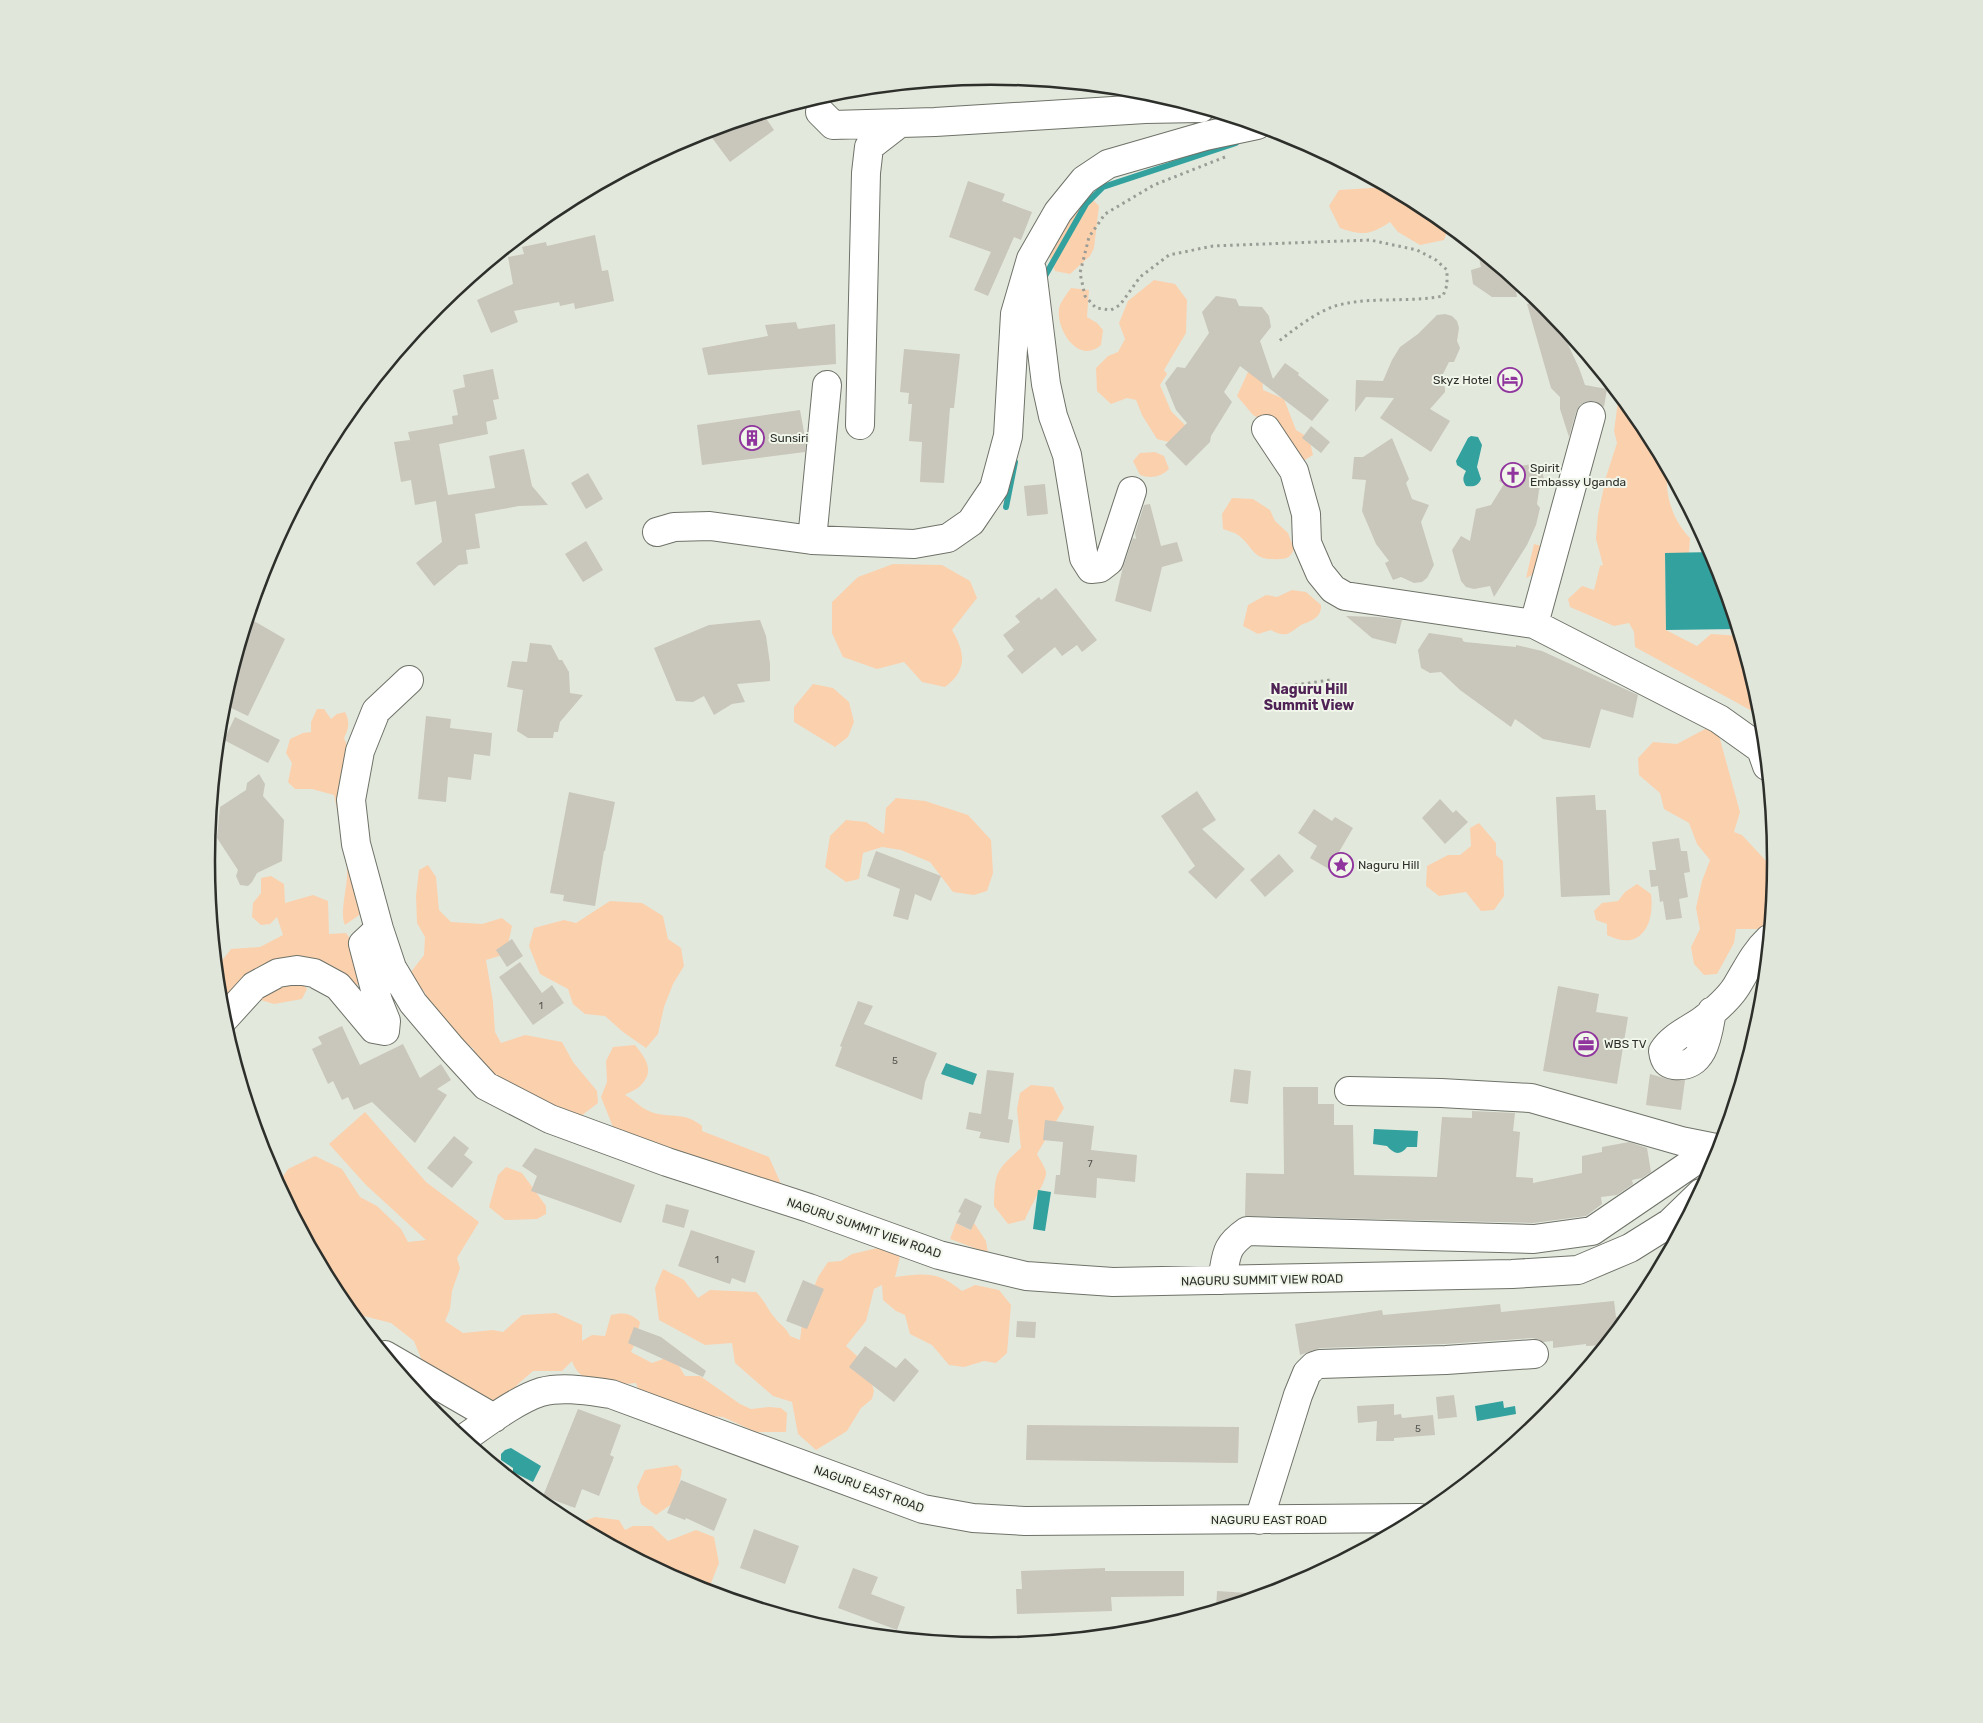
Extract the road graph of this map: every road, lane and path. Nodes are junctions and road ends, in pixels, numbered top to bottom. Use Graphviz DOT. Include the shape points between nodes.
graph roads {
  1 [pos="1180,108"];
  2 [pos="820,112"];
  3 [pos="900,123"];
  4 [pos="1245,128"];
  5 [pos="1231,155"];
  6 [pos="1031,259"];
  7 [pos="1279,341"];
  8 [pos="827,385"];
  9 [pos="1590,416"];
  10 [pos="860,425"];
  11 [pos="1266,429"];
  12 [pos="1132,491"];
  13 [pos="657,532"];
  14 [pos="812,540"];
  15 [pos="1534,624"];
  16 [pos="409,680"];
  17 [pos="1330,680"];
  18 [pos="1295,685"];
  19 [pos="1759,748"];
  20 [pos="379,929"];
  21 [pos="1763,945"];
  22 [pos="1712,1011"];
  23 [pos="230,1012"];
  24 [pos="1349,1091"];
  25 [pos="1713,1148"];
  26 [pos="1711,1153"];
  27 [pos="1687,1206"];
  28 [pos="1222,1280"];
  29 [pos="1534,1354"];
  30 [pos="400,1364"];
  31 [pos="494,1418"];
  32 [pos="469,1435"];
  33 [pos="1405,1518"];
  34 [pos="1259,1520"];
  1 -- 3 [label="street"];
  2 -- 3 [label="street" via="833,125"];
  3 -- 10 [label="street" via="869,147"];
  4 -- 6 [label="street" via="1108,164 1084,180 1058,212"];
  5 -- 7 [label="path" via="1154,185 1105,214 1089,237 1080,273 1085,296 1096,308 1111,310 1120,306 1140,277 1170,255 1213,246 1370,240 1417,250 1447,270 1443,296 1364,301 1334,307 1301,324"];
  6 -- 12 [label="street" via="1046,384 1067,455 1084,558 1091,568 1100,568 1109,561"];
  6 -- 14 [label="street" via="1015,314 1008,436 994,488 972,522 948,538 914,544"];
  8 -- 14 [label="street"];
  9 -- 15 [label="street"];
  11 -- 15 [label="street" via="1294,471 1306,514 1307,544 1320,573 1333,589 1345,596"];
  13 -- 14 [label="street" via="674,527 710,526"];
  15 -- 19 [label="street" via="1719,719"];
  16 -- 20 [label="street, NAGURU SUMMIT VIEW ROAD" via="376,711 360,751 351,800 356,844"];
  17 -- 18 [label="path"];
  20 -- 23 [label="street" via="364,944 386,1022 385,1031 374,1029 338,986 314,973 297,970 278,973 254,986"];
  20 -- 28 [label="street, NAGURU SUMMIT VIEW ROAD" via="392,968 414,1003 452,1050 486,1086 550,1119 939,1255 990,1268 1026,1276 1113,1282"];
  21 -- 22 [label="street" via="1735,989"];
  24 -- 25 [label="street" via="1531,1098"];
  26 -- 28 [label="street" via="1592,1230 1534,1239 1247,1231 1234,1240 1227,1253"];
  27 -- 28 [label="street, NAGURU SUMMIT VIEW ROAD" via="1670,1223 1630,1248 1578,1270"];
  29 -- 34 [label="street" via="1314,1366 1307,1373 1298,1395"];
  30 -- 31 [label="street"];
  31 -- 32 [label="street, NAGURU EAST ROAD"];
  31 -- 34 [label="street, NAGURU EAST ROAD" via="540,1392 583,1390 611,1394 923,1509 973,1518 1025,1521"];
  33 -- 34 [label="street, NAGURU EAST ROAD"];
}
